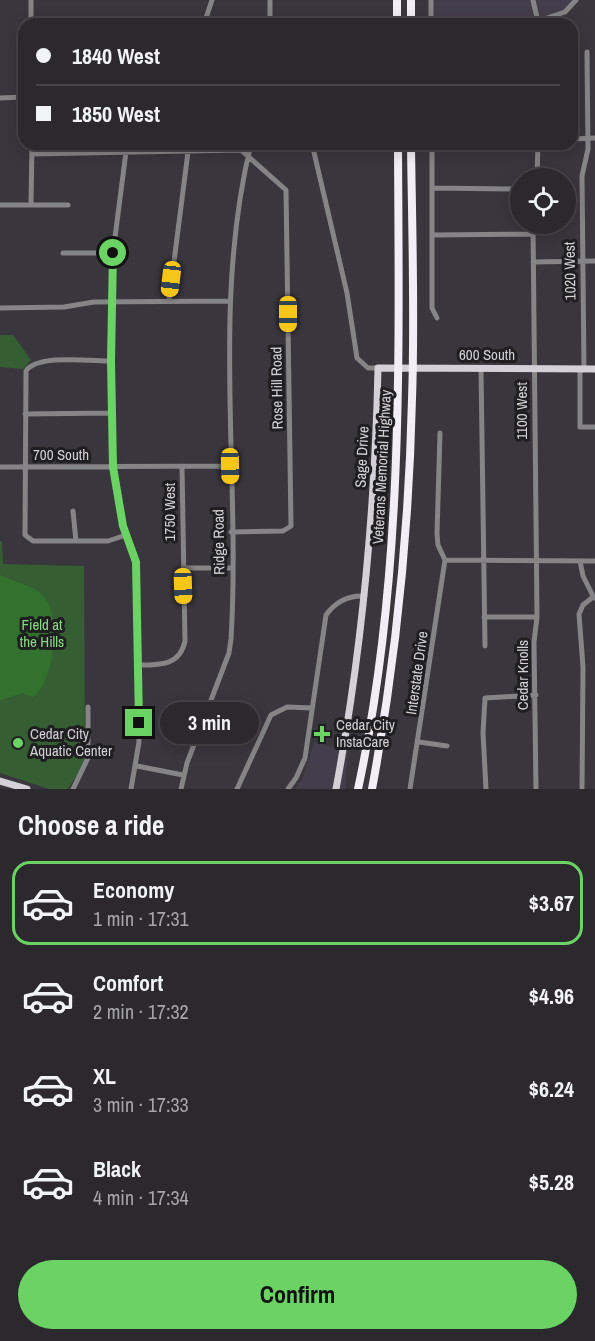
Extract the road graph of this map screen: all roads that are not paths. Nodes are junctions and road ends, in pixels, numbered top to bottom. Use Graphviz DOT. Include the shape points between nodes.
graph roads {
  1 [pos="31,0"];
  2 [pos="212,0"];
  3 [pos="270,0"];
  4 [pos="397,0"];
  5 [pos="411,0"];
  6 [pos="431,0"];
  7 [pos="533,0"];
  8 [pos="576,0"];
  9 [pos="31,18"];
  10 [pos="206,18"];
  11 [pos="270,18"];
  12 [pos="397,18"];
  13 [pos="411,18"];
  14 [pos="431,18"];
  15 [pos="538,18"];
  16 [pos="549,18"];
  17 [pos="587,52"];
  18 [pos="18,97"];
  19 [pos="0,98"];
  20 [pos="592,138"];
  21 [pos="32,150"];
  22 [pos="249,150"];
  23 [pos="313,150"];
  24 [pos="398,150"];
  25 [pos="411,150"];
  26 [pos="432,150"];
  27 [pos="538,150"];
  28 [pos="187,151"];
  29 [pos="125,152"];
  30 [pos="32,154"];
  31 [pos="248,154"];
  32 [pos="537,168"];
  33 [pos="432,188"];
  34 [pos="510,189"];
  35 [pos="0,204"];
  36 [pos="31,204"];
  37 [pos="68,204"];
  38 [pos="533,234"];
  39 [pos="432,235"];
  40 [pos="63,253"];
  41 [pos="113,253"];
  42 [pos="595,261"];
  43 [pos="533,262"];
  44 [pos="582,262"];
  45 [pos="169,301"];
  46 [pos="230,301"];
  47 [pos="111,302"];
  48 [pos="0,308"];
  49 [pos="437,318"];
  50 [pos="111,361"];
  51 [pos="382,368"];
  52 [pos="481,369"];
  53 [pos="534,369"];
  54 [pos="582,369"];
  55 [pos="595,369"];
  56 [pos="112,413"];
  57 [pos="25,414"];
  58 [pos="595,427"];
  59 [pos="440,433"];
  60 [pos="182,466"];
  61 [pos="230,466"];
  62 [pos="0,467"];
  63 [pos="25,467"];
  64 [pos="113,467"];
  65 [pos="73,511"];
  66 [pos="231,532"];
  67 [pos="126,535"];
  68 [pos="76,541"];
  69 [pos="445,560"];
  70 [pos="484,561"];
  71 [pos="580,561"];
  72 [pos="595,561"];
  73 [pos="535,562"];
  74 [pos="183,568"];
  75 [pos="232,568"];
  76 [pos="365,596"];
  77 [pos="594,598"];
  78 [pos="484,617"];
  79 [pos="537,617"];
  80 [pos="485,646"];
  81 [pos="138,665"];
  82 [pos="536,696"];
  83 [pos="88,707"];
  84 [pos="312,708"];
  85 [pos="419,742"];
  86 [pos="447,746"];
  87 [pos="137,766"];
  88 [pos="183,775"];
  89 [pos="0,781"];
  90 [pos="27,789"];
  91 [pos="73,789"];
  92 [pos="131,789"];
  93 [pos="181,789"];
  94 [pos="237,789"];
  95 [pos="288,789"];
  96 [pos="336,789"];
  97 [pos="358,789"];
  98 [pos="372,789"];
  99 [pos="410,789"];
  100 [pos="486,789"];
  101 [pos="536,789"];
  102 [pos="582,789"];
  1 -- 9 [label="street"];
  2 -- 10 [label="street"];
  3 -- 11 [label="street"];
  4 -- 12 [label="highway"];
  5 -- 13 [label="highway"];
  6 -- 14 [label="street"];
  7 -- 15 [label="street"];
  8 -- 16 [label="street"];
  17 -- 20 [label="street, 1020 West"];
  18 -- 19 [label="street"];
  20 -- 44 [label="street, 1020 West" via="582,176"];
  21 -- 30 [label="street"];
  22 -- 31 [label="street, Ridge Road"];
  23 -- 51 [label="street" via="347,293 357,358 368,368"];
  24 -- 97 [label="highway, Veterans Memorial Highway" via="397,478 381,645"];
  25 -- 98 [label="highway, Veterans Memorial Highway" via="412,398 408,489 399,608"];
  26 -- 33 [label="street"];
  27 -- 32 [label="street"];
  28 -- 29 [label="street"];
  28 -- 31 [label="street" via="241,150"];
  28 -- 45 [label="street"];
  29 -- 30 [label="street"];
  29 -- 41 [label="street"];
  30 -- 36 [label="street"];
  31 -- 46 [label="street, Ridge Road" via="234,233"];
  31 -- 66 [label="street, Rose Hill Road" via="283,186 287,195 291,526 288,530"];
  33 -- 34 [label="street"];
  33 -- 39 [label="street"];
  35 -- 36 [label="street"];
  36 -- 37 [label="street"];
  38 -- 39 [label="street"];
  38 -- 43 [label="street, 1100 West"];
  39 -- 49 [label="street" via="432,308"];
  40 -- 41 [label="street"];
  41 -- 47 [label="street"];
  42 -- 44 [label="street"];
  43 -- 44 [label="street"];
  43 -- 53 [label="street, 1100 West"];
  44 -- 54 [label="street, 1020 West"];
  45 -- 46 [label="street"];
  45 -- 47 [label="street"];
  46 -- 61 [label="street, Ridge Road"];
  47 -- 48 [label="street" via="64,308"];
  47 -- 50 [label="street"];
  50 -- 56 [label="street"];
  50 -- 57 [label="street" via="42,361 30,366 25,376"];
  51 -- 52 [label="main road, 600 South"];
  51 -- 76 [label="main road, Sage Drive"];
  52 -- 53 [label="main road, 600 South"];
  52 -- 70 [label="street"];
  53 -- 54 [label="main road, 600 South"];
  53 -- 73 [label="street, 1100 West"];
  54 -- 55 [label="main road, 600 South"];
  54 -- 58 [label="street, 1020 West" via="580,427"];
  56 -- 57 [label="street"];
  56 -- 64 [label="street"];
  57 -- 63 [label="street"];
  59 -- 69 [label="street" via="437,534"];
  60 -- 61 [label="street, 700 South"];
  60 -- 64 [label="street, 700 South"];
  60 -- 74 [label="street, 1750 West"];
  61 -- 66 [label="street, Ridge Road"];
  62 -- 63 [label="street, 700 South"];
  63 -- 64 [label="street, 700 South"];
  63 -- 68 [label="street" via="27,538"];
  64 -- 67 [label="street"];
  65 -- 68 [label="street"];
  66 -- 75 [label="street, Ridge Road"];
  67 -- 68 [label="street" via="108,541"];
  67 -- 81 [label="street" via="136,562"];
  69 -- 70 [label="street"];
  69 -- 85 [label="street, Interstate Drive"];
  70 -- 73 [label="street"];
  70 -- 78 [label="street"];
  71 -- 72 [label="street"];
  71 -- 73 [label="street"];
  71 -- 77 [label="street"];
  73 -- 79 [label="street, Cedar Knolls"];
  74 -- 75 [label="street"];
  74 -- 81 [label="street, 1750 West" via="184,649 167,664"];
  75 -- 88 [label="street, Ridge Road" via="229,653"];
  76 -- 84 [label="street" via="345,598 326,615"];
  76 -- 96 [label="main road, Sage Drive"];
  77 -- 102 [label="street" via="583,605 579,614 583,667"];
  78 -- 79 [label="street"];
  78 -- 80 [label="street"];
  79 -- 82 [label="street, Cedar Knolls"];
  81 -- 87 [label="street"];
  82 -- 100 [label="street" via="485,698"];
  82 -- 101 [label="street, Cedar Knolls"];
  83 -- 91 [label="street" via="88,758"];
  84 -- 94 [label="street" via="287,707 271,715"];
  84 -- 95 [label="street" via="305,758"];
  85 -- 86 [label="street"];
  85 -- 99 [label="street, Interstate Drive"];
  87 -- 88 [label="street"];
  87 -- 92 [label="street"];
  88 -- 93 [label="street, Ridge Road"];
  89 -- 90 [label="main road"];
}
